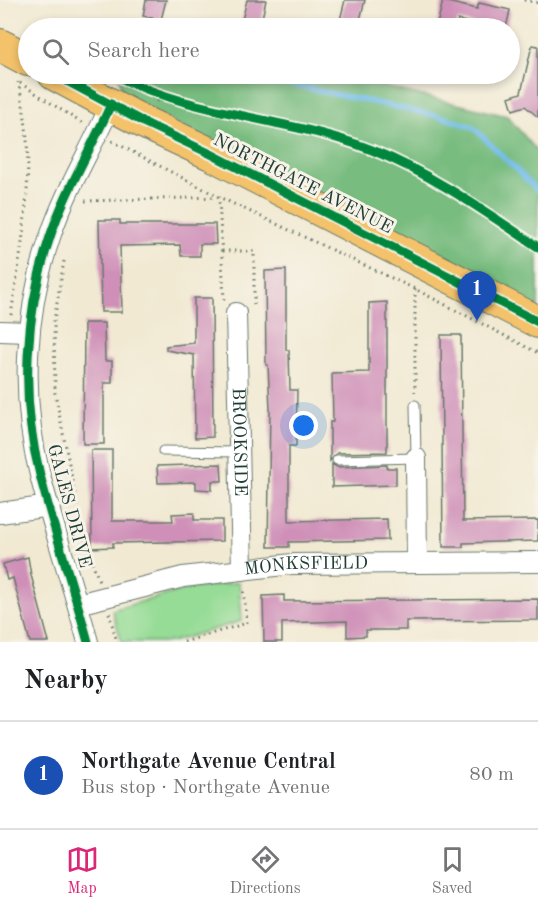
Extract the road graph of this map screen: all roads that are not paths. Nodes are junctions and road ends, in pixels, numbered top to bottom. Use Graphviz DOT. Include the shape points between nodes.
graph roads {
  1 [pos="0,45"];
  2 [pos="18,73"];
  3 [pos="73,84"];
  4 [pos="111,104"];
  5 [pos="236,313"];
  6 [pos="538,322"];
  7 [pos="12,332"];
  8 [pos="415,405"];
  9 [pos="163,452"];
  10 [pos="241,452"];
  11 [pos="416,458"];
  12 [pos="337,460"];
  13 [pos="50,506"];
  14 [pos="0,513"];
  15 [pos="538,562"];
  16 [pos="417,563"];
  17 [pos="242,570"];
  18 [pos="78,604"];
  19 [pos="88,642"];
  1 -- 2 [label="main road"];
  3 -- 4 [label="main road, NORTHGATE AVENUE"];
  4 -- 6 [label="main road, NORTHGATE AVENUE"];
  4 -- 7 [label="street, GALES DRIVE" via="107,138 50,235 34,294"];
  5 -- 10 [label="street, BROOKSIDE"];
  7 -- 13 [label="street, GALES DRIVE" via="28,385 40,474"];
  8 -- 11 [label="lane"];
  9 -- 10 [label="lane"];
  10 -- 17 [label="street, BROOKSIDE"];
  11 -- 12 [label="lane"];
  11 -- 16 [label="street"];
  13 -- 14 [label="street"];
  13 -- 18 [label="street, GALES DRIVE"];
  15 -- 16 [label="street, MONKSFIELD"];
  16 -- 17 [label="street, MONKSFIELD" via="292,564"];
  17 -- 18 [label="street, MONKSFIELD" via="183,577"];
  18 -- 19 [label="street, GALES DRIVE"];
}
